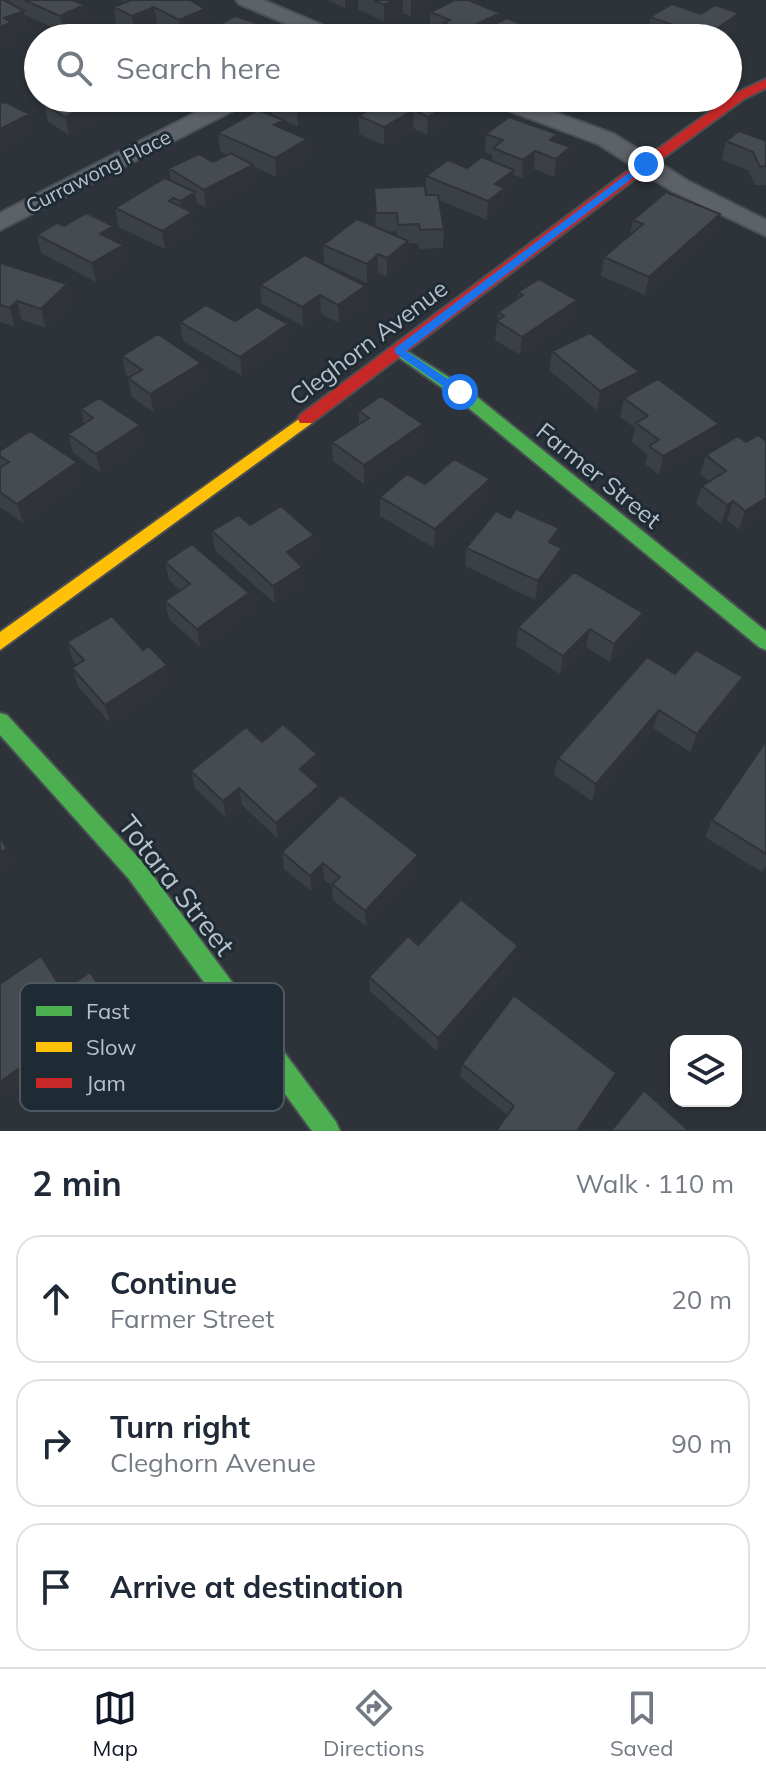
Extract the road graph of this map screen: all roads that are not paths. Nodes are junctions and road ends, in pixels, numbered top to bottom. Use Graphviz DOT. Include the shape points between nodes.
graph roads {
  1 [pos="246,0"];
  2 [pos="303,24"];
  3 [pos="766,83"];
  4 [pos="742,95"];
  5 [pos="213,112"];
  6 [pos="534,112"];
  7 [pos="718,112"];
  8 [pos="646,164"];
  9 [pos="0,223"];
  10 [pos="766,229"];
  11 [pos="399,351"];
  12 [pos="0,642"];
  13 [pos="766,642"];
  14 [pos="0,721"];
  15 [pos="218,983"];
  16 [pos="284,1072"];
  17 [pos="327,1131"];
  1 -- 2 [label="street"];
  3 -- 4 [label="street, Cleghorn Avenue"];
  5 -- 9 [label="street, Currawong Place"];
  6 -- 8 [label="street" via="606,139"];
  7 -- 8 [label="street, Cleghorn Avenue"];
  8 -- 10 [label="street"];
  8 -- 11 [label="street, Cleghorn Avenue"];
  11 -- 12 [label="street, Cleghorn Avenue"];
  11 -- 13 [label="street, Farmer Street" via="460,392"];
  14 -- 15 [label="street, Totara Street" via="137,872"];
  16 -- 17 [label="street, Totara Street"];
}
